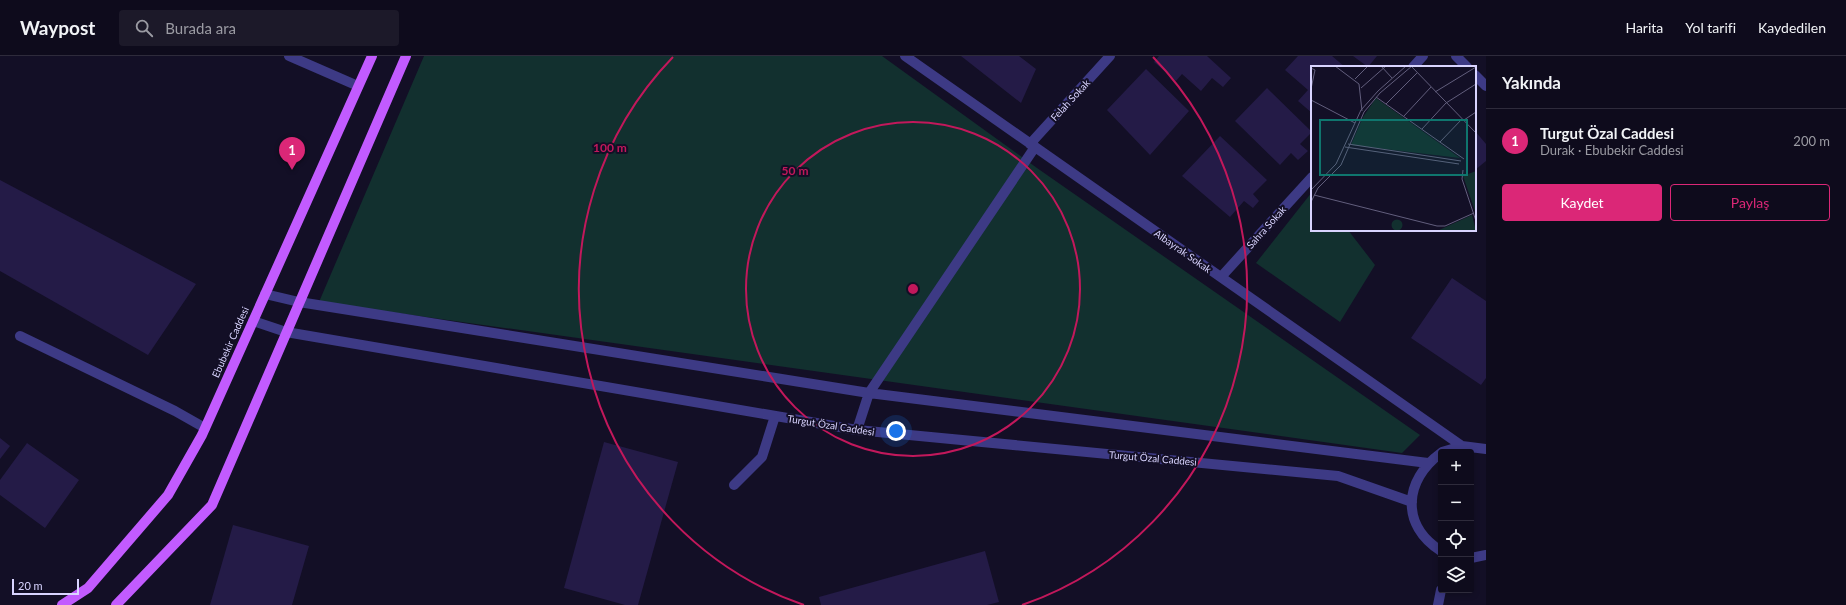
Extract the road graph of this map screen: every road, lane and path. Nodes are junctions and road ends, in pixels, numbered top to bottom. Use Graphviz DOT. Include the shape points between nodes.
graph roads {
  1 [pos="289,56"];
  2 [pos="372,56"];
  3 [pos="406,56"];
  4 [pos="905,56"];
  5 [pos="1110,56"];
  6 [pos="1423,56"];
  7 [pos="1456,56"];
  8 [pos="1414,66"];
  9 [pos="1466,66"];
  10 [pos="1476,76"];
  11 [pos="358,86"];
  12 [pos="1486,86"];
  13 [pos="1033,145"];
  14 [pos="1311,178"];
  15 [pos="1221,277"];
  16 [pos="265,294"];
  17 [pos="299,302"];
  18 [pos="253,322"];
  19 [pos="286,332"];
  20 [pos="20,336"];
  21 [pos="869,393"];
  22 [pos="775,416"];
  23 [pos="205,428"];
  24 [pos="857,430"];
  25 [pos="1462,446"];
  26 [pos="1452,449"];
  27 [pos="1486,449"];
  28 [pos="1438,455"];
  29 [pos="1428,463"];
  30 [pos="734,485"];
  31 [pos="1412,502"];
  32 [pos="1438,549"];
  33 [pos="1486,555"];
  34 [pos="1474,557"];
  35 [pos="1440,593"];
  36 [pos="62,605"];
  37 [pos="116,605"];
  38 [pos="1438,605"];
  1 -- 11 [label="street"];
  2 -- 11 [label="main road, Ebubekir Caddesi"];
  3 -- 17 [label="main road"];
  4 -- 13 [label="street, Albayrak Sokak"];
  5 -- 13 [label="street, Felah Sokak"];
  6 -- 8 [label="street"];
  7 -- 9 [label="street"];
  10 -- 12 [label="street"];
  11 -- 16 [label="main road, Ebubekir Caddesi"];
  13 -- 15 [label="street, Albayrak Sokak"];
  13 -- 21 [label="street, Felah Sokak"];
  14 -- 15 [label="street, Sahra Sokak"];
  15 -- 25 [label="street, Albayrak Sokak"];
  16 -- 17 [label="street"];
  16 -- 18 [label="main road, Ebubekir Caddesi"];
  17 -- 19 [label="main road"];
  17 -- 21 [label="street"];
  18 -- 19 [label="street, Turgut Özal Caddesi"];
  18 -- 23 [label="main road, Ebubekir Caddesi"];
  19 -- 22 [label="street, Turgut Özal Caddesi"];
  19 -- 37 [label="main road" via="212,505"];
  20 -- 23 [label="street"];
  21 -- 24 [label="street, Felah Sokak"];
  21 -- 29 [label="street"];
  22 -- 24 [label="street, Turgut Özal Caddesi"];
  22 -- 30 [label="street" via="762,457"];
  23 -- 36 [label="main road, Ebubekir Caddesi" via="168,495 88,588"];
  24 -- 31 [label="street, Turgut Özal Caddesi" via="1338,476"];
  25 -- 26 [label="street"];
  25 -- 27 [label="street"];
  28 -- 29 [label="street"];
  29 -- 31 [label="street" via="1417,478"];
  31 -- 32 [label="street" via="1412,513 1419,530 1430,544"];
  33 -- 34 [label="street"];
  35 -- 38 [label="street"];
}
